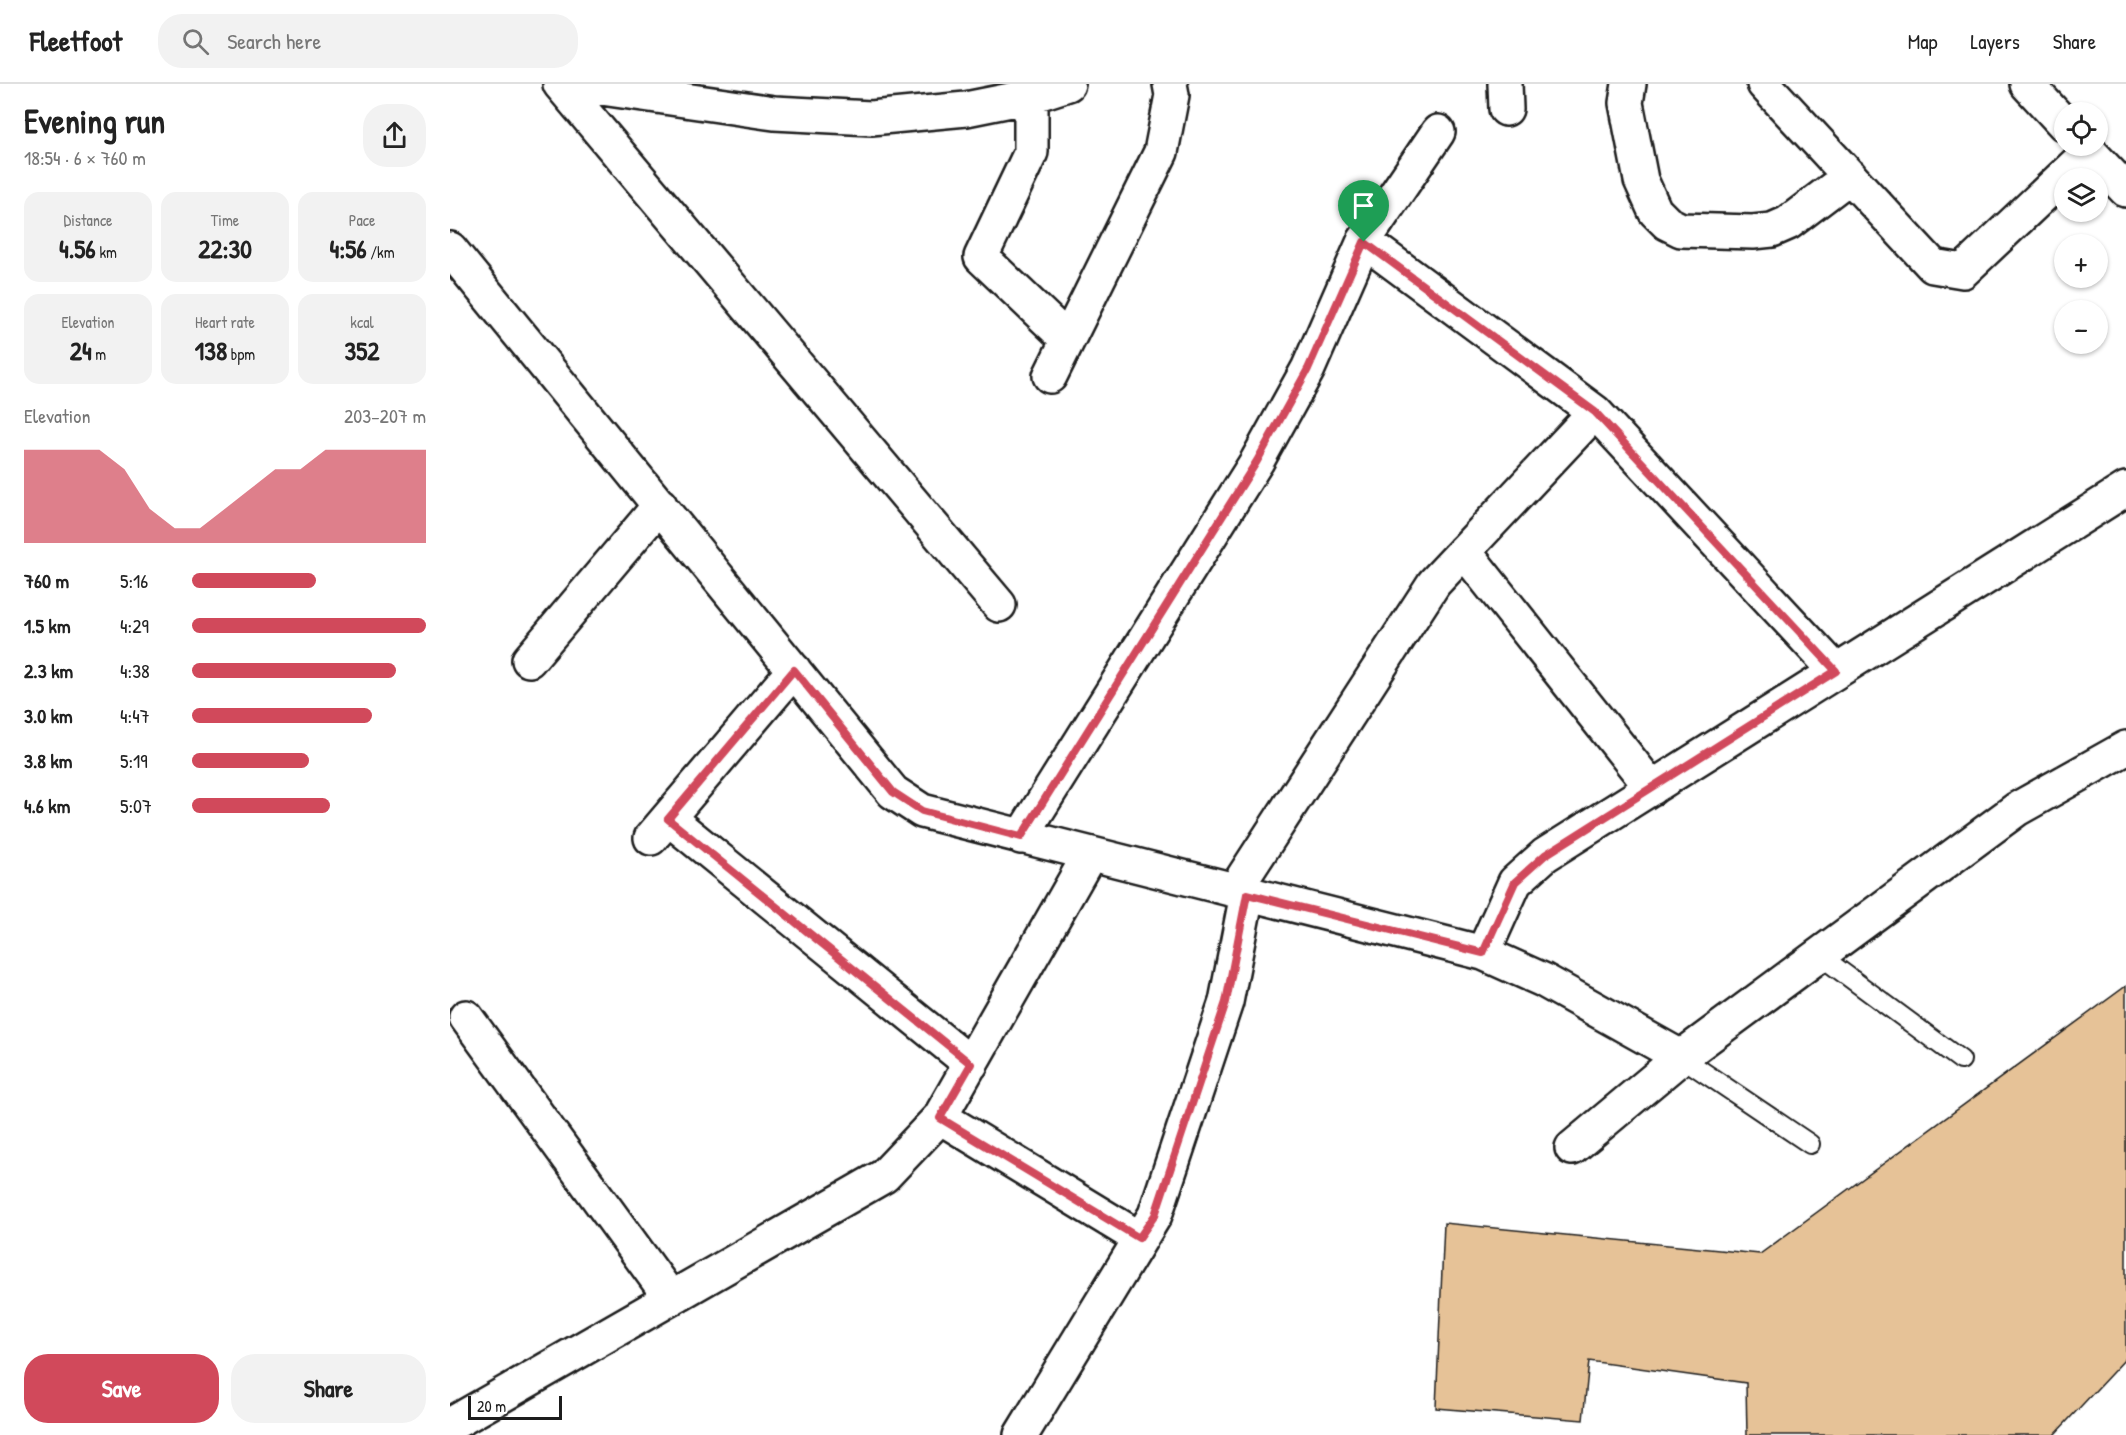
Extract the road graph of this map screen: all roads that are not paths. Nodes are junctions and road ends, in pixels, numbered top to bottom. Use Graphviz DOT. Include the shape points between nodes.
graph roads {
  1 [pos="560,84"];
  2 [pos="574,84"];
  3 [pos="1068,84"];
  4 [pos="1170,84"];
  5 [pos="1629,84"];
  6 [pos="1764,84"];
  7 [pos="2027,84"];
  8 [pos="1031,96"];
  9 [pos="2054,113"];
  10 [pos="1438,132"];
  11 [pos="2079,156"];
  12 [pos="2094,156"];
  13 [pos="1850,176"];
  14 [pos="2126,190"];
  15 [pos="1364,242"];
  16 [pos="450,249"];
  17 [pos="1067,339"];
  18 [pos="1050,375"];
  19 [pos="1595,412"];
  20 [pos="2126,489"];
  21 [pos="660,505"];
  22 [pos="1464,551"];
  23 [pos="999,605"];
  24 [pos="528,660"];
  25 [pos="794,670"];
  26 [pos="1836,671"];
  27 [pos="2126,748"];
  28 [pos="1652,788"];
  29 [pos="1021,837"];
  30 [pos="1090,854"];
  31 [pos="1241,892"];
  32 [pos="1483,953"];
  33 [pos="1819,955"];
  34 [pos="466,1017"];
  35 [pos="1681,1057"];
  36 [pos="1961,1060"];
  37 [pos="971,1064"];
  38 [pos="940,1118"];
  39 [pos="1810,1144"];
  40 [pos="1572,1148"];
  41 [pos="1139,1238"];
  42 [pos="670,1297"];
  43 [pos="450,1425"];
  44 [pos="1021,1435"];
  1 -- 23 [label="street"];
  2 -- 8 [label="street" via="774,113 871,118 966,109"];
  3 -- 8 [label="street"];
  4 -- 17 [label="street" via="1172,95 1161,152"];
  5 -- 13 [label="street" via="1626,103 1641,180 1655,210 1681,230 1772,230 1788,223"];
  6 -- 13 [label="street"];
  7 -- 9 [label="street"];
  8 -- 17 [label="street" via="1031,152 981,257"];
  10 -- 15 [label="street"];
  11 -- 13 [label="street" via="1963,271 1933,266"];
  12 -- 14 [label="street"];
  15 -- 19 [label="street"];
  15 -- 29 [label="street" via="1308,369 1257,461"];
  16 -- 21 [label="street"];
  17 -- 18 [label="street"];
  19 -- 22 [label="street"];
  19 -- 26 [label="street"];
  20 -- 26 [label="street"];
  21 -- 24 [label="street"];
  21 -- 25 [label="street"];
  22 -- 28 [label="street"];
  22 -- 31 [label="street" via="1434,583"];
  25 -- 29 [label="street" via="893,792 922,811"];
  25 -- 37 [label="street" via="660,828"];
  26 -- 28 [label="street"];
  27 -- 33 [label="street" via="2017,809"];
  28 -- 32 [label="street" via="1545,855 1515,882"];
  29 -- 30 [label="street"];
  30 -- 31 [label="street"];
  30 -- 37 [label="street"];
  31 -- 32 [label="street"];
  31 -- 41 [label="street" via="1226,1002 1155,1215"];
  32 -- 35 [label="street" via="1543,980"];
  33 -- 35 [label="street"];
  33 -- 36 [label="lane"];
  34 -- 42 [label="street"];
  35 -- 39 [label="lane"];
  35 -- 40 [label="street"];
  37 -- 38 [label="street"];
  38 -- 41 [label="street"];
  38 -- 42 [label="street" via="884,1176"];
  41 -- 44 [label="street"];
  42 -- 43 [label="street"];
}
